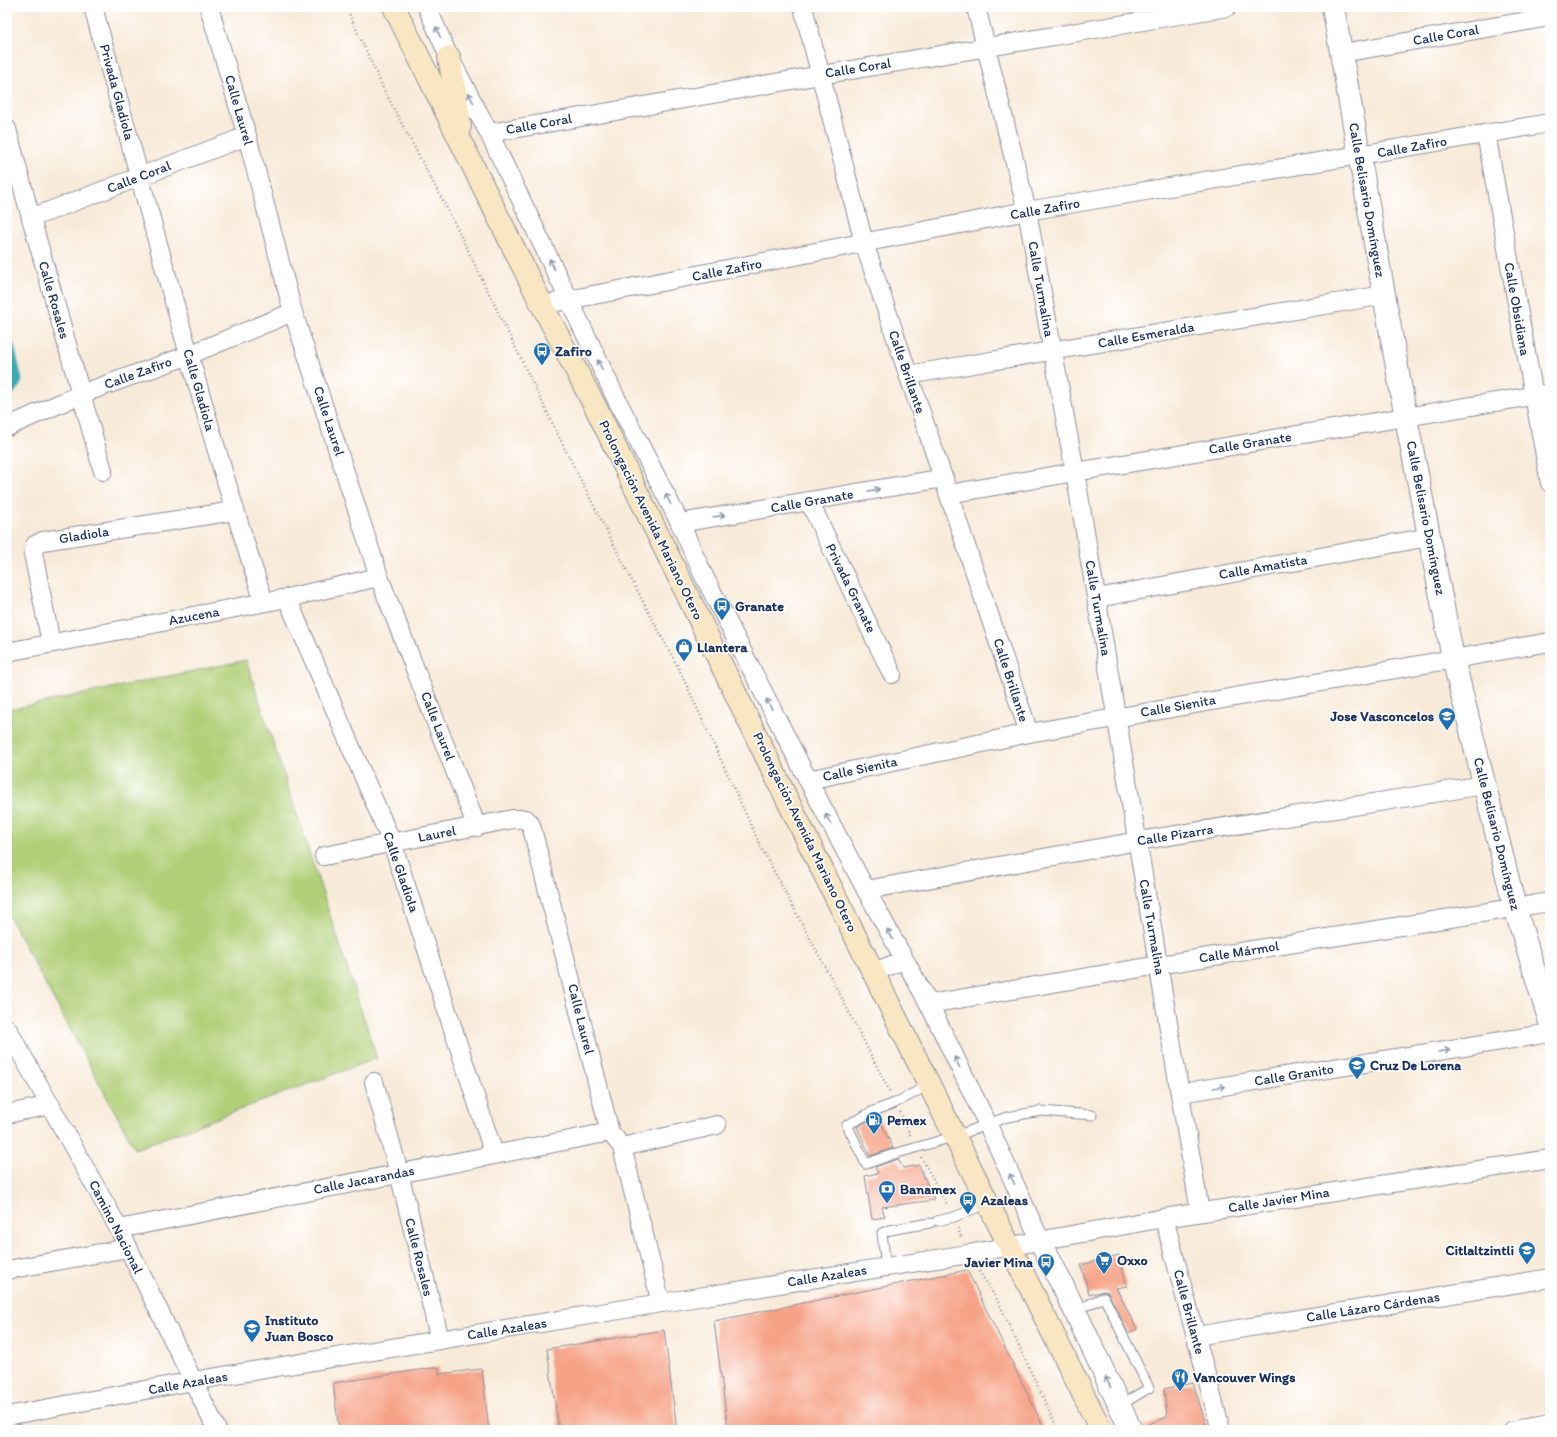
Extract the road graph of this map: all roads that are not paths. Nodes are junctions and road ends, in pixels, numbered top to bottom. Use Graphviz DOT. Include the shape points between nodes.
graph roads {
  1 [pos="93,7"];
  2 [pos="209,7"];
  3 [pos="394,7"];
  4 [pos="427,7"];
  5 [pos="804,7"];
  6 [pos="976,7"];
  7 [pos="1227,7"];
  8 [pos="1333,7"];
  9 [pos="1550,17"];
  10 [pos="986,47"];
  11 [pos="1342,53"];
  12 [pos="449,57"];
  13 [pos="821,75"];
  14 [pos="1550,123"];
  15 [pos="7,129"];
  16 [pos="490,133"];
  17 [pos="1486,134"];
  18 [pos="247,136"];
  19 [pos="461,141"];
  20 [pos="1359,156"];
  21 [pos="140,176"];
  22 [pos="1027,212"];
  23 [pos="31,218"];
  24 [pos="533,224"];
  25 [pos="507,235"];
  26 [pos="864,243"];
  27 [pos="1384,295"];
  28 [pos="568,300"];
  29 [pos="542,305"];
  30 [pos="293,312"];
  31 [pos="1053,351"];
  32 [pos="189,355"];
  33 [pos="908,375"];
  34 [pos="81,394"];
  35 [pos="1542,394"];
  36 [pos="1406,418"];
  37 [pos="7,427"];
  38 [pos="103,471"];
  39 [pos="1075,472"];
  40 [pos="1550,483"];
  41 [pos="946,486"];
  42 [pos="809,501"];
  43 [pos="234,511"];
  44 [pos="680,523"];
  45 [pos="1429,537"];
  46 [pos="380,577"];
  47 [pos="287,598"];
  48 [pos="1097,598"];
  49 [pos="264,602"];
  50 [pos="1550,642"];
  51 [pos="52,644"];
  52 [pos="7,652"];
  53 [pos="1453,658"];
  54 [pos="892,674"];
  55 [pos="1117,717"];
  56 [pos="1029,733"];
  57 [pos="808,780"];
  58 [pos="1484,785"];
  59 [pos="526,819"];
  60 [pos="477,827"];
  61 [pos="1138,841"];
  62 [pos="392,843"];
  63 [pos="324,856"];
  64 [pos="866,890"];
  65 [pos="1550,902"];
  66 [pos="1515,908"];
  67 [pos="904,960"];
  68 [pos="1159,965"];
  69 [pos="874,972"];
  70 [pos="930,1004"];
  71 [pos="1550,1022"];
  72 [pos="7,1028"];
  73 [pos="1550,1033"];
  74 [pos="374,1082"];
  75 [pos="930,1084"];
  76 [pos="1180,1093"];
  77 [pos="50,1105"];
  78 [pos="7,1114"];
  79 [pos="1092,1115"];
  80 [pos="717,1125"];
  81 [pos="988,1125"];
  82 [pos="610,1132"];
  83 [pos="956,1136"];
  84 [pos="622,1147"];
  85 [pos="494,1154"];
  86 [pos="1550,1159"];
  87 [pos="399,1174"];
  88 [pos="988,1203"];
  89 [pos="1200,1212"];
  90 [pos="1164,1218"];
  91 [pos="119,1229"];
  92 [pos="1040,1240"];
  93 [pos="1009,1246"];
  94 [pos="128,1248"];
  95 [pos="886,1267"];
  96 [pos="7,1270"];
  97 [pos="1550,1278"];
  98 [pos="661,1303"];
  99 [pos="1075,1311"];
  100 [pos="1196,1336"];
  101 [pos="440,1340"];
  102 [pos="193,1381"];
  103 [pos="1119,1406"];
  104 [pos="7,1416"];
  105 [pos="1550,1424"];
  106 [pos="217,1430"];
  107 [pos="1101,1430"];
  108 [pos="1131,1430"];
  109 [pos="1221,1430"];
  110 [pos="1513,1430"];
  1 -- 21 [label="street, Privada Gladiola"];
  2 -- 18 [label="street, Calle Laurel"];
  3 -- 19 [label="main road, Prolongación Avenida Mariano Otero"];
  12 -- 4 [label="street, one-way"];
  5 -- 13 [label="street, Calle Brillante"];
  6 -- 10 [label="street, Calle Turmalina"];
  7 -- 10 [label="street, Calle Coral"];
  8 -- 11 [label="street, Calle Belisario Domínguez"];
  9 -- 11 [label="street, Calle Coral"];
  10 -- 13 [label="street, Calle Coral"];
  10 -- 22 [label="street, Calle Turmalina"];
  11 -- 20 [label="street, Calle Belisario Domínguez"];
  16 -- 12 [label="street, one-way"];
  12 -- 19 [label="main road"];
  13 -- 16 [label="street, Calle Coral"];
  13 -- 26 [label="street, Calle Brillante"];
  14 -- 17 [label="street, Calle Zafiro"];
  15 -- 23 [label="street, Calle Rosales"];
  16 -- 24 [label="street"];
  17 -- 20 [label="street, Calle Zafiro"];
  17 -- 35 [label="street, Calle Obsidiana"];
  18 -- 21 [label="street, Calle Coral"];
  18 -- 30 [label="street, Calle Laurel"];
  19 -- 25 [label="main road, Prolongación Avenida Mariano Otero"];
  20 -- 22 [label="street, Calle Zafiro"];
  20 -- 27 [label="street, Calle Belisario Domínguez"];
  21 -- 23 [label="street, Calle Coral"];
  21 -- 32 [label="street, Calle Gladiola"];
  22 -- 26 [label="street, Calle Zafiro"];
  22 -- 31 [label="street, Calle Turmalina"];
  23 -- 34 [label="street, Calle Rosales"];
  24 -- 25 [label="street"];
  28 -- 24 [label="street, one-way"];
  25 -- 29 [label="main road, Prolongación Avenida Mariano Otero"];
  26 -- 28 [label="street, Calle Zafiro"];
  26 -- 33 [label="street, Calle Brillante"];
  27 -- 31 [label="street, Calle Esmeralda"];
  27 -- 36 [label="street, Calle Belisario Domínguez"];
  28 -- 29 [label="street, Calle Zafiro"];
  44 -- 28 [label="street, Prolongación Avenida Mariano Otero, one-way"];
  29 -- 69 [label="main road, Prolongación Avenida Mariano Otero" via="600,417"];
  30 -- 32 [label="street, Calle Zafiro"];
  30 -- 46 [label="street, Calle Laurel"];
  31 -- 33 [label="street, Calle Esmeralda"];
  31 -- 39 [label="street, Calle Turmalina"];
  32 -- 34 [label="street, Calle Zafiro"];
  32 -- 43 [label="street, Calle Gladiola"];
  33 -- 41 [label="street, Calle Brillante"];
  34 -- 37 [label="street, Calle Zafiro"];
  34 -- 38 [label="street, Calle Rosales"];
  35 -- 36 [label="street, Calle Granate"];
  35 -- 40 [label="street, Calle Obsidiana"];
  36 -- 39 [label="street, Calle Granate"];
  36 -- 45 [label="street, Calle Belisario Domínguez"];
  39 -- 41 [label="street, Calle Granate"];
  39 -- 48 [label="street, Calle Turmalina"];
  42 -- 41 [label="street, Calle Granate, one-way"];
  41 -- 56 [label="street, Calle Brillante"];
  44 -- 42 [label="street, Calle Granate, one-way"];
  42 -- 54 [label="street, Privada Granate"];
  43 -- 49 [label="street, Calle Gladiola"];
  43 -- 51 [label="street, Gladiola" via="43,541 35,545 33,553"];
  57 -- 44 [label="street, Prolongación Avenida Mariano Otero, one-way" via="702,572"];
  45 -- 48 [label="street, Calle Amatista"];
  45 -- 53 [label="street, Calle Belisario Domínguez"];
  46 -- 47 [label="street, Azucena"];
  46 -- 60 [label="street, Calle Laurel"];
  47 -- 49 [label="street, Azucena"];
  47 -- 62 [label="street, Calle Gladiola"];
  48 -- 55 [label="street, Calle Turmalina"];
  49 -- 51 [label="street, Azucena"];
  50 -- 53 [label="street, Calle Sienita"];
  51 -- 52 [label="street, Azucena"];
  53 -- 55 [label="street, Calle Sienita"];
  53 -- 58 [label="street, Calle Belisario Domínguez"];
  55 -- 56 [label="street, Calle Sienita"];
  55 -- 61 [label="street, Calle Turmalina"];
  56 -- 57 [label="street, Calle Sienita"];
  64 -- 57 [label="street, Prolongación Avenida Mariano Otero, one-way"];
  58 -- 61 [label="street, Calle Pizarra"];
  58 -- 66 [label="street, Calle Belisario Domínguez"];
  59 -- 60 [label="street, Laurel" via="513,819"];
  59 -- 82 [label="street, Calle Laurel" via="534,833"];
  60 -- 62 [label="street, Laurel"];
  61 -- 64 [label="street, Calle Pizarra"];
  61 -- 68 [label="street, Calle Turmalina"];
  62 -- 63 [label="street, Laurel"];
  62 -- 85 [label="street, Calle Gladiola"];
  67 -- 64 [label="street, Prolongación Avenida Mariano Otero, one-way"];
  65 -- 66 [label="street, Calle Mármol"];
  66 -- 68 [label="street, Calle Mármol"];
  66 -- 71 [label="street, Calle Belisario Domínguez"];
  67 -- 69 [label="street"];
  67 -- 70 [label="street, Prolongación Avenida Mariano Otero"];
  68 -- 70 [label="street, Calle Mármol"];
  68 -- 76 [label="street, Calle Turmalina"];
  69 -- 75 [label="main road, Prolongación Avenida Mariano Otero"];
  81 -- 70 [label="street, Prolongación Avenida Mariano Otero, one-way"];
  72 -- 77 [label="street, Camino Nacional"];
  76 -- 73 [label="street, Calle Granito, one-way"];
  74 -- 87 [label="street, Calle Rosales"];
  75 -- 83 [label="main road, Prolongación Avenida Mariano Otero"];
  75 -- 83 [label="lane" via="847,1125 866,1164"];
  76 -- 89 [label="street, Calle Turmalina"];
  77 -- 78 [label="street"];
  77 -- 91 [label="street, Camino Nacional"];
  79 -- 81 [label="lane" via="1041,1111 1007,1117"];
  80 -- 84 [label="street"];
  81 -- 83 [label="lane"];
  92 -- 81 [label="street, Prolongación Avenida Mariano Otero, one-way"];
  82 -- 84 [label="street, Calle Laurel"];
  82 -- 85 [label="street, Calle Jacarandas"];
  83 -- 88 [label="main road, Prolongación Avenida Mariano Otero"];
  84 -- 98 [label="street, Calle Laurel"];
  85 -- 87 [label="street, Calle Jacarandas"];
  86 -- 89 [label="street, Calle Javier Mina"];
  87 -- 91 [label="street, Calle Jacarandas"];
  87 -- 101 [label="street, Calle Rosales"];
  88 -- 93 [label="main road, Prolongación Avenida Mariano Otero"];
  88 -- 95 [label="lane" via="954,1217 882,1233"];
  89 -- 90 [label="street, Calle Javier Mina"];
  90 -- 92 [label="street, Calle Javier Mina"];
  90 -- 100 [label="street, Calle Brillante"];
  91 -- 94 [label="street, Camino Nacional"];
  92 -- 93 [label="street, Calle Javier Mina"];
  92 -- 99 [label="street"];
  93 -- 95 [label="street, Calle Azaleas"];
  93 -- 107 [label="main road, Prolongación Avenida Mariano Otero"];
  94 -- 96 [label="street"];
  94 -- 102 [label="street, Camino Nacional"];
  95 -- 98 [label="street, Calle Azaleas"];
  97 -- 100 [label="street, Calle Lázaro Cárdenas"];
  98 -- 101 [label="street, Calle Azaleas"];
  103 -- 99 [label="street, one-way"];
  99 -- 103 [label="lane" via="1104,1297 1150,1388"];
  100 -- 109 [label="street, Calle Brillante"];
  101 -- 102 [label="street, Calle Azaleas"];
  102 -- 104 [label="street, Calle Azaleas"];
  102 -- 106 [label="street, Camino Nacional"];
  103 -- 108 [label="street"];
  105 -- 110 [label="street"];
}
